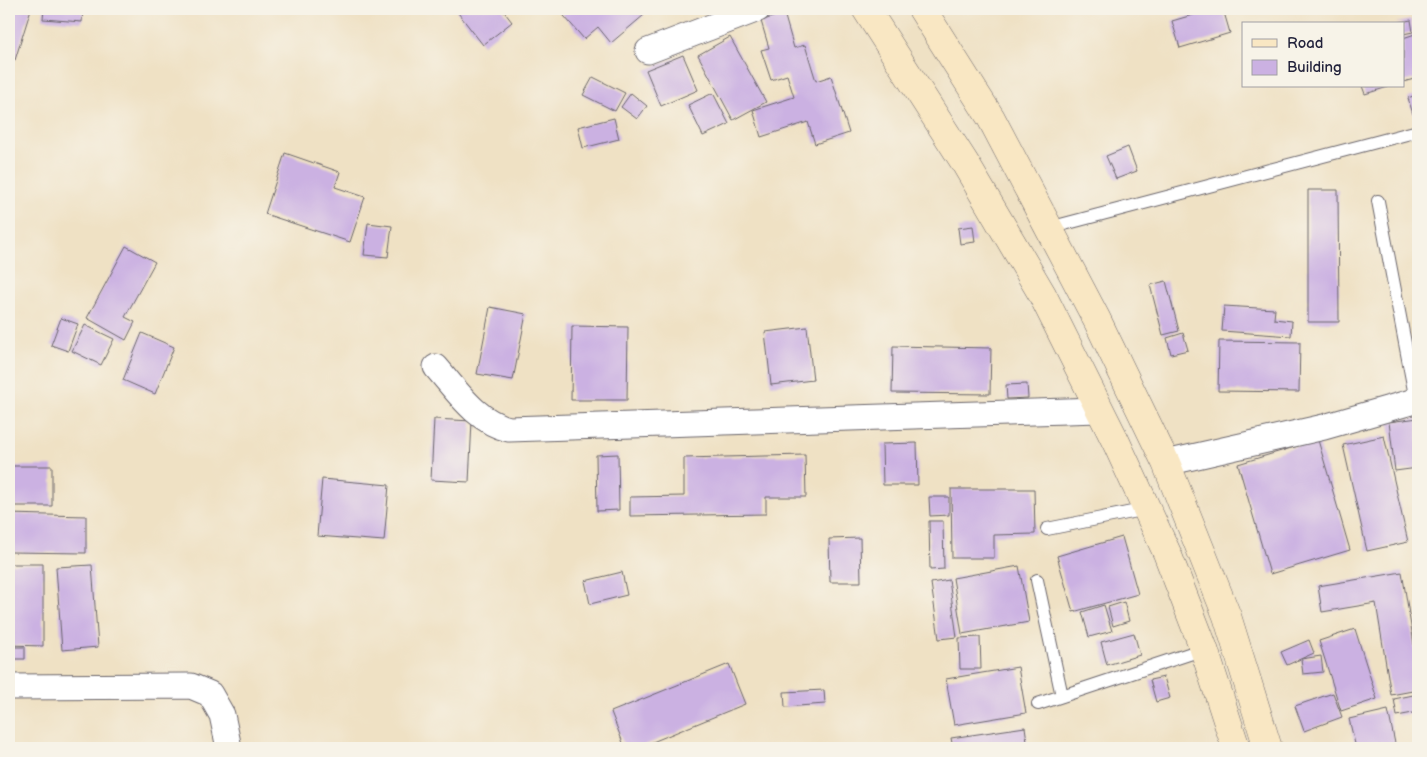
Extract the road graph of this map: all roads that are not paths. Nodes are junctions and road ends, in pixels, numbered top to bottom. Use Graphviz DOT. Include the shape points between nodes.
graph roads {
  1 [pos="758,9"];
  2 [pos="866,9"];
  3 [pos="922,9"];
  4 [pos="648,51"];
  5 [pos="1418,131"];
  6 [pos="1378,201"];
  7 [pos="1049,228"];
  8 [pos="436,367"];
  9 [pos="1417,401"];
  10 [pos="1099,410"];
  11 [pos="1166,463"];
  12 [pos="1147,510"];
  13 [pos="1047,529"];
  14 [pos="1037,580"];
  15 [pos="1204,650"];
  16 [pos="9,687"];
  17 [pos="1062,696"];
  18 [pos="1038,704"];
  19 [pos="229,748"];
  20 [pos="1236,748"];
  21 [pos="1268,748"];
  1 -- 4 [label="street"];
  2 -- 10 [label="main road" via="965,163 1032,278"];
  3 -- 7 [label="main road" via="991,118"];
  5 -- 7 [label="lane"];
  6 -- 9 [label="lane"];
  7 -- 11 [label="main road"];
  8 -- 10 [label="street" via="476,412 494,426 509,429"];
  9 -- 11 [label="street"];
  10 -- 12 [label="main road"];
  11 -- 21 [label="main road" via="1227,616"];
  12 -- 13 [label="lane"];
  12 -- 15 [label="main road"];
  14 -- 17 [label="lane"];
  15 -- 17 [label="lane"];
  15 -- 20 [label="main road"];
  16 -- 19 [label="street" via="191,686 210,694 222,714"];
  17 -- 18 [label="lane"];
}
